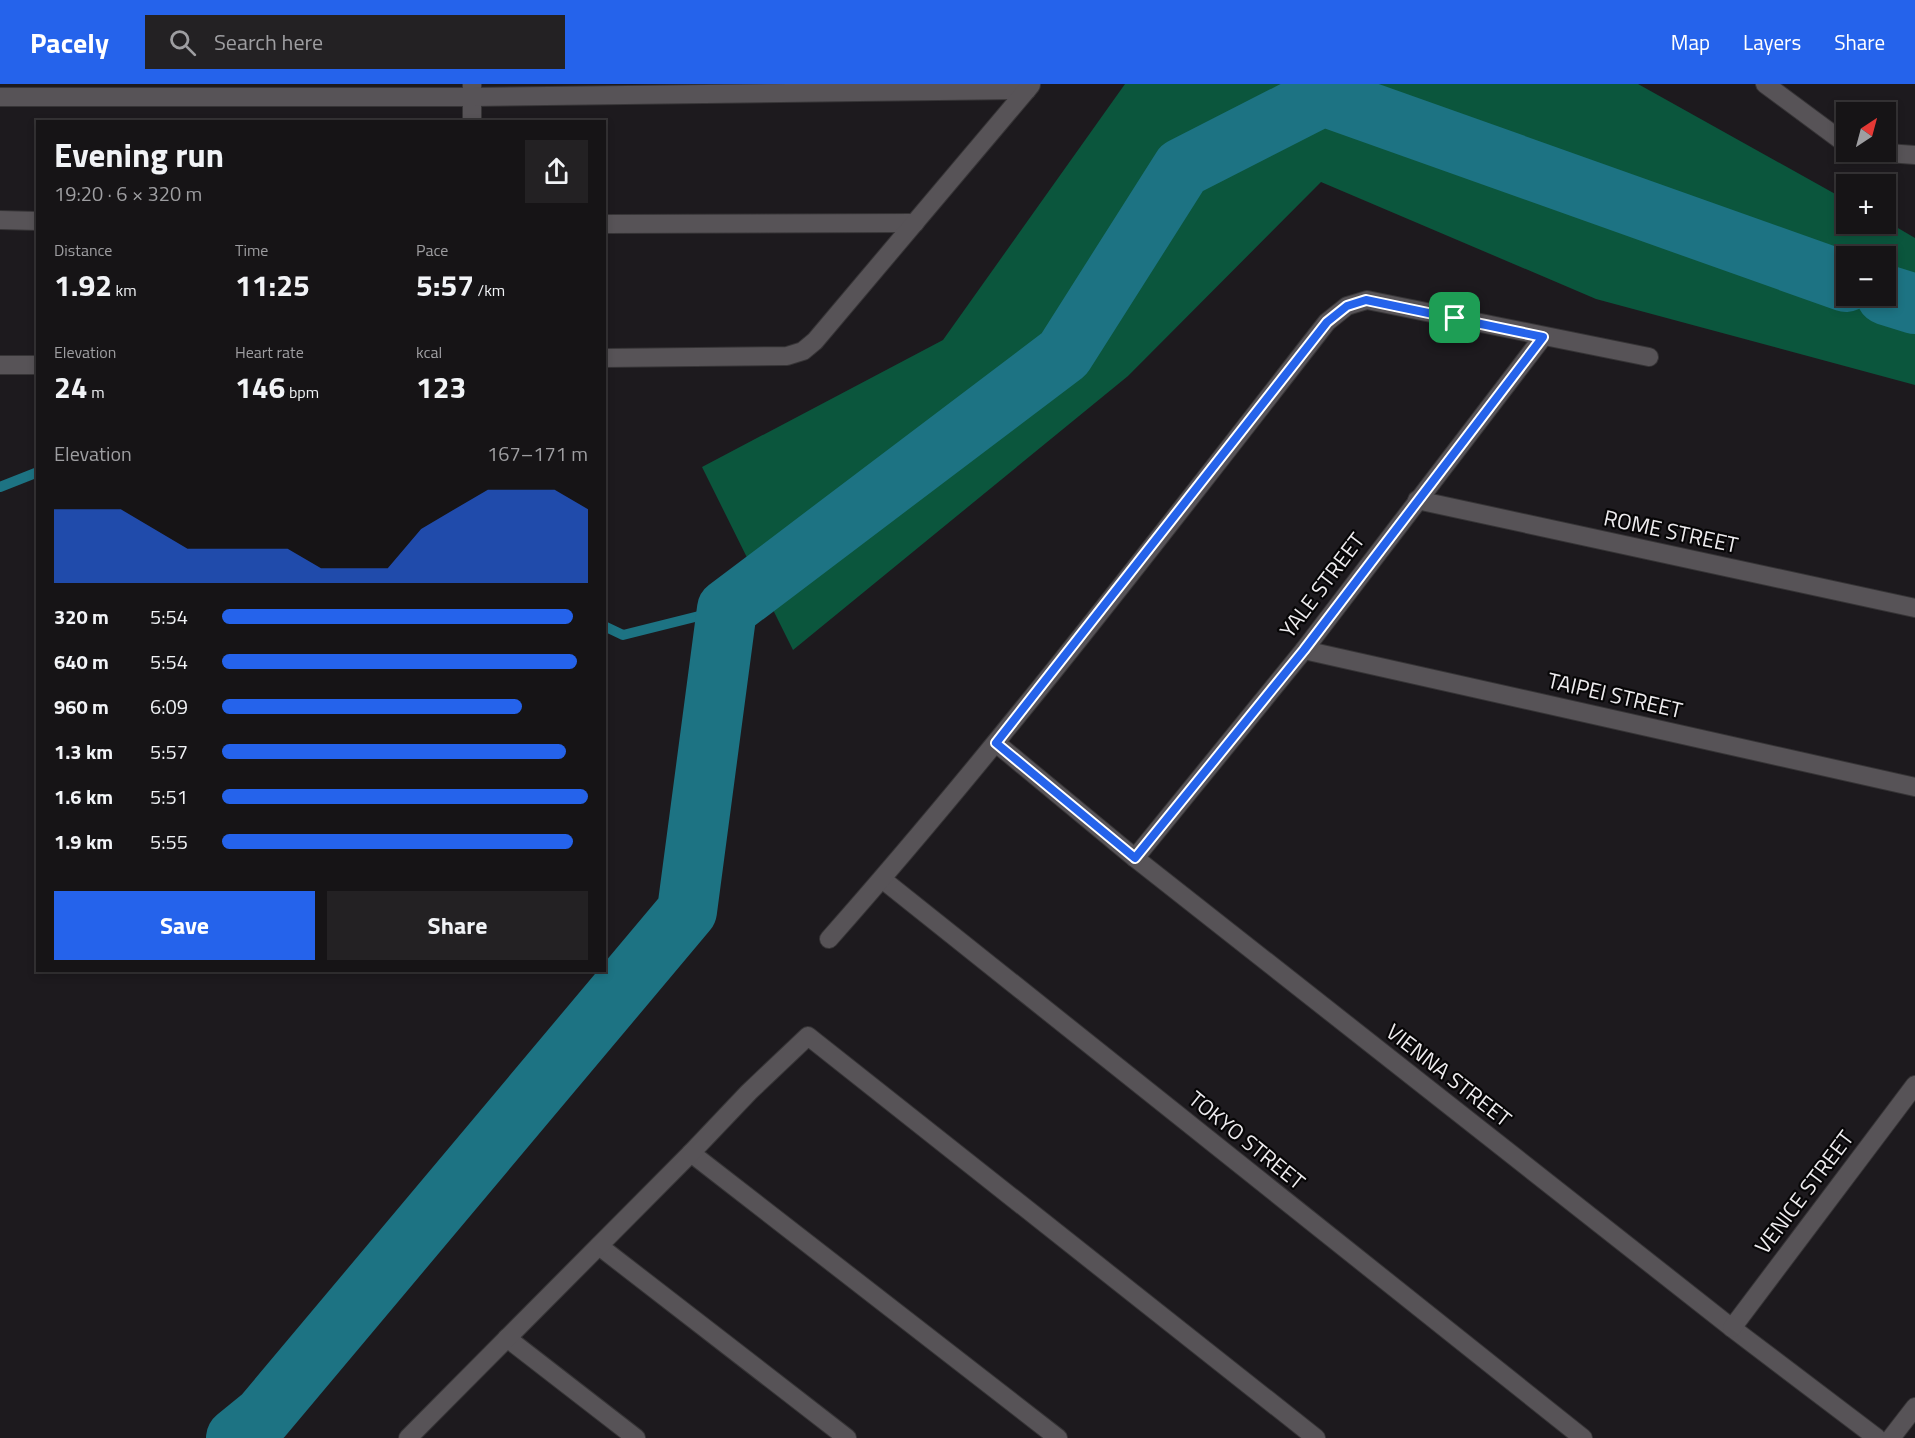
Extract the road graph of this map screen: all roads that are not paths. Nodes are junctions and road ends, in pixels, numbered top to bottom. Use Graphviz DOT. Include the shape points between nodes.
graph roads {
  1 [pos="1765,84"];
  2 [pos="1029,87"];
  3 [pos="472,90"];
  4 [pos="0,97"];
  5 [pos="472,120"];
  6 [pos="1836,137"];
  7 [pos="1896,154"];
  8 [pos="1915,155"];
  9 [pos="0,220"];
  10 [pos="36,221"];
  11 [pos="915,223"];
  12 [pos="606,224"];
  13 [pos="1543,337"];
  14 [pos="1649,357"];
  15 [pos="606,358"];
  16 [pos="0,365"];
  17 [pos="36,365"];
  18 [pos="1417,500"];
  19 [pos="1915,608"];
  20 [pos="1304,650"];
  21 [pos="996,743"];
  22 [pos="1915,787"];
  23 [pos="1135,858"];
  24 [pos="882,879"];
  25 [pos="830,939"];
  26 [pos="1915,1085"];
  27 [pos="691,1153"];
  28 [pos="599,1246"];
  29 [pos="1732,1328"];
  30 [pos="507,1338"];
  31 [pos="1915,1407"];
  32 [pos="408,1438"];
  33 [pos="636,1438"];
  34 [pos="847,1438"];
  35 [pos="1058,1438"];
  36 [pos="1316,1438"];
  37 [pos="1583,1438"];
  38 [pos="1877,1438"];
  39 [pos="1891,1438"];
  1 -- 6 [label="street"];
  2 -- 3 [label="street"];
  2 -- 11 [label="street"];
  3 -- 4 [label="street"];
  3 -- 5 [label="street"];
  7 -- 8 [label="street"];
  9 -- 10 [label="street"];
  11 -- 12 [label="street"];
  11 -- 15 [label="street" via="803,351 787,356"];
  13 -- 14 [label="street"];
  13 -- 18 [label="street, YALE STREET"];
  13 -- 21 [label="street" via="1366,300 1347,306 1327,322"];
  16 -- 17 [label="street"];
  18 -- 19 [label="street, ROME STREET"];
  18 -- 20 [label="street, YALE STREET"];
  20 -- 22 [label="street, TAIPEI STREET"];
  20 -- 23 [label="street, YALE STREET"];
  21 -- 23 [label="street, VIENNA STREET"];
  21 -- 24 [label="street"];
  23 -- 29 [label="street, VIENNA STREET"];
  24 -- 25 [label="street"];
  24 -- 37 [label="street, TOKYO STREET"];
  26 -- 29 [label="street, VENICE STREET"];
  27 -- 28 [label="street"];
  27 -- 35 [label="street"];
  27 -- 36 [label="street" via="808,1036"];
  28 -- 30 [label="street"];
  28 -- 34 [label="street"];
  29 -- 38 [label="street, VIENNA STREET"];
  30 -- 32 [label="street"];
  30 -- 33 [label="street"];
  31 -- 39 [label="street"];
}
